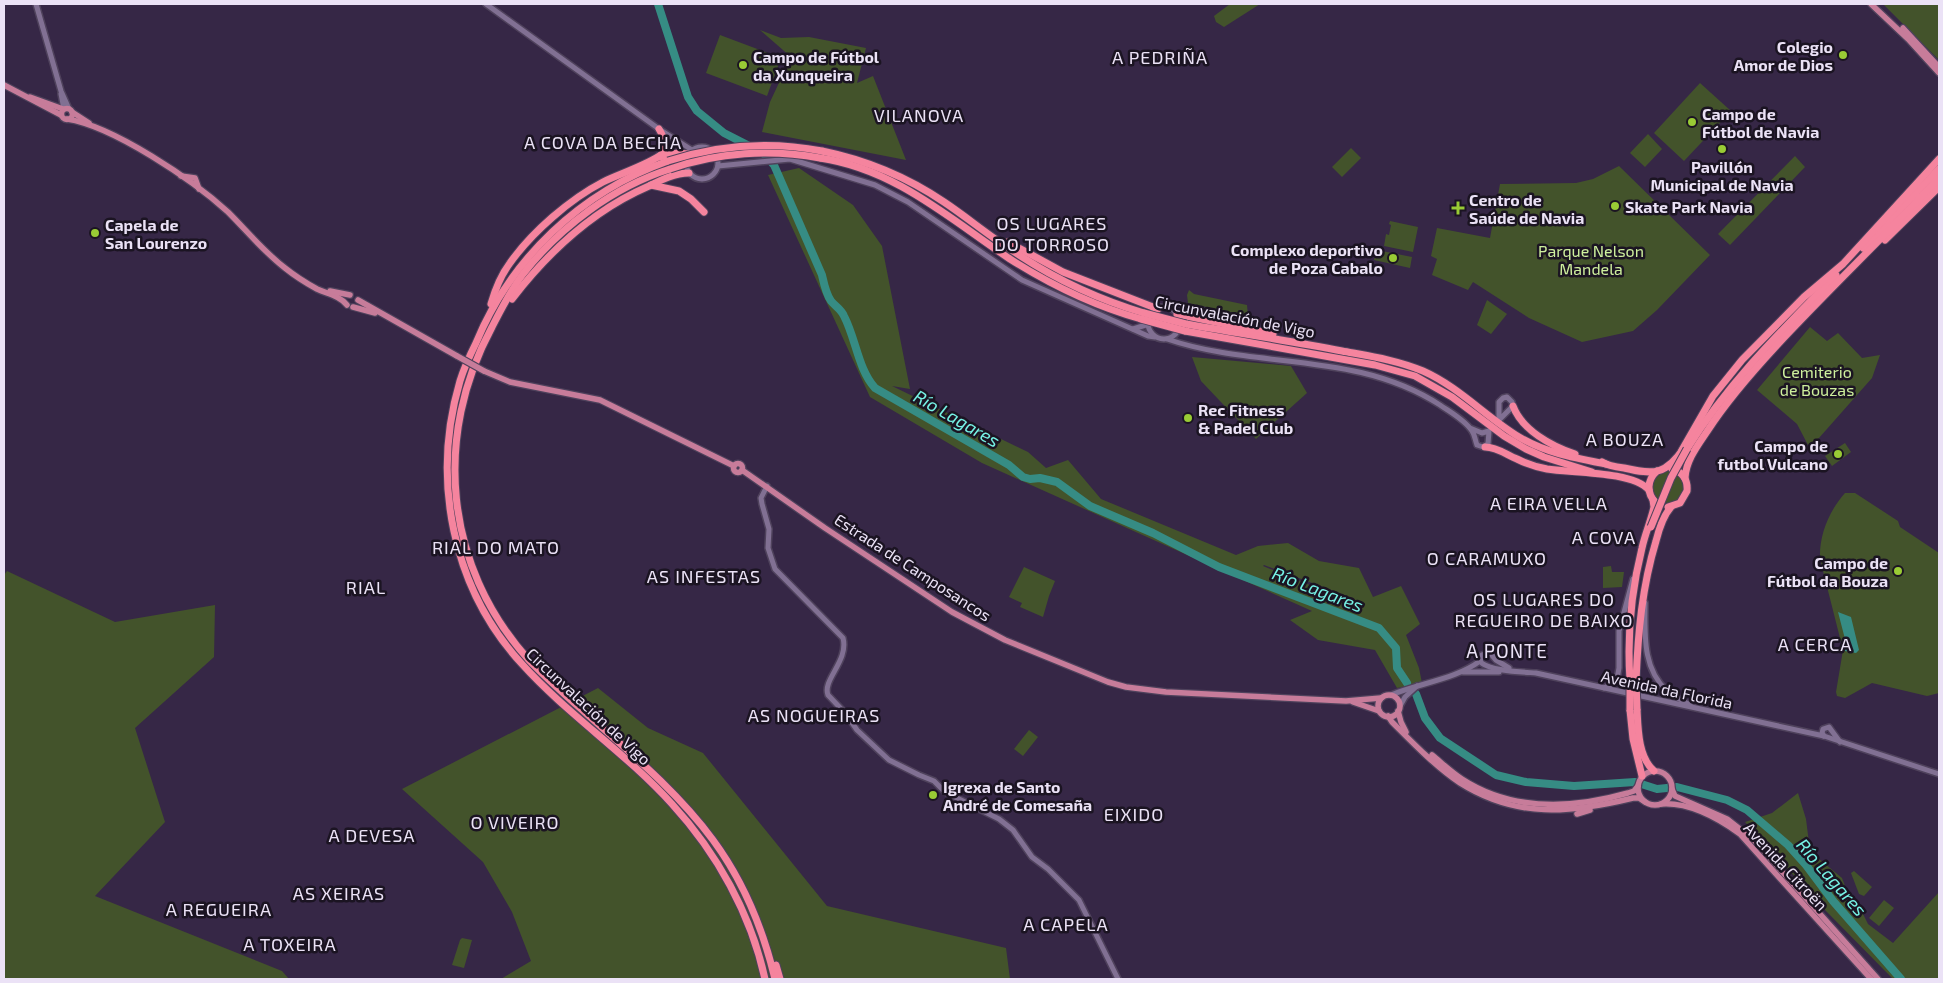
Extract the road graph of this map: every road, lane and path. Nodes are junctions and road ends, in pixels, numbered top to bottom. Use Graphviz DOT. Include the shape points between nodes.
graph roads {
  1 [pos="36,4"];
  2 [pos="486,4"];
  3 [pos="1871,4"];
  4 [pos="1877,4"];
  5 [pos="1939,67"];
  6 [pos="1939,73"];
  7 [pos="4,85"];
  8 [pos="61,91"];
  9 [pos="18,92"];
  10 [pos="62,102"];
  11 [pos="54,105"];
  12 [pos="66,111"];
  13 [pos="90,125"];
  14 [pos="659,129"];
  15 [pos="690,152"];
  16 [pos="658,157"];
  17 [pos="1939,159"];
  18 [pos="669,165"];
  19 [pos="718,166"];
  20 [pos="1939,169"];
  21 [pos="689,173"];
  22 [pos="1939,178"];
  23 [pos="651,185"];
  24 [pos="1939,187"];
  25 [pos="704,212"];
  26 [pos="961,214"];
  27 [pos="1865,239"];
  28 [pos="1856,259"];
  29 [pos="307,282"];
  30 [pos="350,295"];
  31 [pos="358,300"];
  32 [pos="350,306"];
  33 [pos="1158,309"];
  34 [pos="1177,314"];
  35 [pos="1142,316"];
  36 [pos="486,318"];
  37 [pos="393,320"];
  38 [pos="1149,324"];
  39 [pos="1794,326"];
  40 [pos="1185,327"];
  41 [pos="1133,330"];
  42 [pos="1175,335"];
  43 [pos="486,336"];
  44 [pos="1155,337"];
  45 [pos="1167,339"];
  46 [pos="1183,345"];
  47 [pos="1321,347"];
  48 [pos="1512,406"];
  49 [pos="1470,428"];
  50 [pos="1483,433"];
  51 [pos="1476,439"];
  52 [pos="1485,447"];
  53 [pos="1686,450"];
  54 [pos="1606,464"];
  55 [pos="1667,468"];
  56 [pos="1658,471"];
  57 [pos="1592,472"];
  58 [pos="1685,478"];
  59 [pos="767,486"];
  60 [pos="1649,490"];
  61 [pos="1653,500"];
  62 [pos="1671,507"];
  63 [pos="454,515"];
  64 [pos="1641,550"];
  65 [pos="1650,560"];
  66 [pos="1494,658"];
  67 [pos="1480,660"];
  68 [pos="1489,666"];
  69 [pos="1516,671"];
  70 [pos="1460,672"];
  71 [pos="1471,672"];
  72 [pos="1633,681"];
  73 [pos="1604,688"];
  74 [pos="1408,690"];
  75 [pos="1391,695"];
  76 [pos="1381,698"];
  77 [pos="1346,701"];
  78 [pos="573,707"];
  79 [pos="1692,707"];
  80 [pos="1399,709"];
  81 [pos="1634,710"];
  82 [pos="1379,711"];
  83 [pos="1388,716"];
  84 [pos="1832,732"];
  85 [pos="1824,735"];
  86 [pos="1840,742"];
  87 [pos="1654,771"];
  88 [pos="1939,774"];
  89 [pos="1642,776"];
  90 [pos="1637,789"];
  91 [pos="1673,793"];
  92 [pos="1645,802"];
  93 [pos="1606,804"];
  94 [pos="1661,804"];
  95 [pos="1577,814"];
  96 [pos="758,920"];
  97 [pos="765,979"];
  98 [pos="775,979"];
  99 [pos="780,979"];
  100 [pos="1118,979"];
  101 [pos="1872,979"];
  102 [pos="1878,979"];
  1 -- 8 [label="main road"];
  2 -- 14 [label="main road"];
  3 -- 6 [label="main road"];
  4 -- 5 [label="main road"];
  7 -- 9 [label="main road"];
  8 -- 10 [label="main road"];
  8 -- 12 [label="main road"];
  9 -- 11 [label="main road"];
  9 -- 12 [label="main road"];
  10 -- 11 [label="main road"];
  10 -- 12 [label="main road"];
  11 -- 12 [label="main road"];
  12 -- 13 [label="main road"];
  12 -- 13 [label="main road" via="67,119"];
  13 -- 29 [label="main road, Estrada de Camposancos" via="128,143 179,176 192,180 278,263"];
  14 -- 15 [label="main road"];
  14 -- 16 [label="highway" via="665,145"];
  15 -- 16 [label="highway"];
  15 -- 19 [label="main road" via="698,147 708,148 716,155"];
  15 -- 21 [label="main road" via="685,163"];
  16 -- 36 [label="highway" via="600,183 538,231 510,263 496,288"];
  17 -- 27 [label="highway"];
  18 -- 26 [label="highway, Circunvalación de Vigo, bridge" via="706,152 740,146 776,145 822,151 872,164 901,177"];
  18 -- 35 [label="highway, Circunvalación de Vigo, bridge" via="743,154 778,153 820,158 862,169 930,202 1047,281 1107,309"];
  18 -- 36 [label="highway, Circunvalación de Vigo" via="611,187 554,229 519,268"];
  18 -- 43 [label="highway, Circunvalación de Vigo" via="626,188 570,225 523,274"];
  19 -- 21 [label="main road" via="707,178 697,179"];
  19 -- 41 [label="main road" via="786,159 883,188 1022,280"];
  20 -- 28 [label="highway"];
  21 -- 23 [label="highway"];
  22 -- 28 [label="highway"];
  23 -- 25 [label="highway" via="679,190"];
  23 -- 43 [label="highway" via="611,205 569,237 524,283 492,332"];
  24 -- 28 [label="highway" via="1899,228"];
  26 -- 33 [label="highway" via="969,216 1012,246 1063,272"];
  26 -- 35 [label="highway, Circunvalación de Vigo" via="1050,274"];
  27 -- 28 [label="highway"];
  27 -- 53 [label="highway" via="1738,365 1704,411"];
  28 -- 39 [label="highway"];
  28 -- 53 [label="highway" via="1781,331 1723,395"];
  29 -- 30 [label="main road, Estrada de Camposancos"];
  29 -- 32 [label="main road, Estrada de Camposancos"];
  30 -- 31 [label="main road, Estrada de Camposancos"];
  30 -- 32 [label="main road" via="346,299"];
  31 -- 32 [label="main road" via="357,304"];
  31 -- 37 [label="main road, Estrada de Camposancos"];
  32 -- 37 [label="main road, Estrada de Camposancos"];
  33 -- 34 [label="main road" via="1167,308"];
  33 -- 38 [label="main road" via="1151,314"];
  34 -- 42 [label="main road" via="1180,325"];
  34 -- 47 [label="highway"];
  35 -- 40 [label="highway, Circunvalación de Vigo, bridge"];
  36 -- 63 [label="highway, Circunvalación de Vigo" via="460,380 450,423 447,491"];
  37 -- 59 [label="main road, Estrada de Camposancos, bridge" via="497,378 600,400 734,466 740,464 742,470"];
  38 -- 41 [label="main road"];
  38 -- 44 [label="main road"];
  39 -- 53 [label="highway" via="1734,387"];
  39 -- 58 [label="highway" via="1720,411 1687,465"];
  40 -- 47 [label="highway, Circunvalación de Vigo"];
  40 -- 57 [label="highway, Circunvalación de Vigo" via="1415,376 1452,397 1526,449"];
  41 -- 44 [label="main road"];
  42 -- 45 [label="main road"];
  42 -- 46 [label="main road"];
  43 -- 63 [label="highway, Circunvalación de Vigo" via="466,388 458,422"];
  44 -- 45 [label="main road"];
  45 -- 46 [label="main road"];
  46 -- 49 [label="main road" via="1338,367 1382,378 1422,394"];
  47 -- 54 [label="highway, Circunvalación de Vigo" via="1379,358 1423,372 1458,391 1530,443 1573,458"];
  48 -- 54 [label="highway" via="1527,425 1552,444"];
  49 -- 50 [label="main road"];
  49 -- 51 [label="main road"];
  50 -- 51 [label="main road"];
  50 -- 52 [label="main road" via="1489,431 1490,442"];
  51 -- 52 [label="main road" via="1478,445"];
  52 -- 57 [label="highway" via="1547,469"];
  53 -- 55 [label="highway"];
  53 -- 72 [label="highway, bridge" via="1665,498 1649,547 1633,638"];
  54 -- 56 [label="highway" via="1643,472"];
  55 -- 56 [label="highway"];
  55 -- 58 [label="highway" via="1677,470"];
  56 -- 60 [label="highway" via="1650,481"];
  57 -- 60 [label="highway" via="1636,482"];
  58 -- 62 [label="highway" via="1686,496"];
  59 -- 77 [label="main road, Estrada de Camposancos" via="952,612 1005,640 1095,677 1126,687 1166,692"];
  59 -- 100 [label="main road" via="761,498 769,529 768,548 775,569 843,638 844,653 826,688 828,695 857,730 889,760 934,781 945,792 999,819 1013,830 1032,857 1079,900"];
  60 -- 61 [label="highway"];
  61 -- 62 [label="highway"];
  61 -- 64 [label="highway, bridge" via="1653,513"];
  62 -- 65 [label="highway"];
  63 -- 78 [label="highway, Circunvalación de Vigo" via="468,556 495,614 528,658"];
  64 -- 72 [label="highway" via="1628,645"];
  64 -- 73 [label="main road" via="1621,619 1617,679"];
  65 -- 72 [label="highway" via="1640,612"];
  65 -- 79 [label="main road" via="1646,597 1647,658 1661,684"];
  66 -- 67 [label="main road" via="1487,652"];
  66 -- 68 [label="main road"];
  66 -- 69 [label="main road, Avenida da Florida"];
  67 -- 68 [label="main road"];
  67 -- 70 [label="main road, Avenida da Florida"];
  68 -- 69 [label="main road, Avenida da Florida"];
  68 -- 71 [label="main road, Avenida da Florida"];
  69 -- 71 [label="main road, Avenida da Florida"];
  69 -- 73 [label="main road, Avenida da Florida"];
  70 -- 71 [label="main road, Avenida da Florida"];
  70 -- 74 [label="main road, Avenida da Florida"];
  72 -- 81 [label="highway, bridge"];
  73 -- 79 [label="main road, Avenida da Florida"];
  74 -- 75 [label="main road, Avenida da Florida"];
  74 -- 80 [label="main road, Avenida da Florida"];
  75 -- 76 [label="main road"];
  75 -- 80 [label="main road" via="1398,699"];
  76 -- 77 [label="main road, Estrada de Camposancos"];
  76 -- 82 [label="main road"];
  77 -- 82 [label="main road, Estrada de Camposancos"];
  78 -- 96 [label="highway, Circunvalación de Vigo" via="652,772 682,802 714,841"];
  78 -- 97 [label="highway, Circunvalación de Vigo" via="670,802 707,848 745,917"];
  79 -- 85 [label="main road, Avenida da Florida"];
  80 -- 83 [label="main road"];
  80 -- 90 [label="main road" via="1405,730 1421,746 1462,779 1502,797 1548,806 1576,805"];
  81 -- 87 [label="highway" via="1647,763"];
  81 -- 89 [label="highway" via="1633,739"];
  82 -- 83 [label="main road"];
  83 -- 93 [label="main road" via="1452,777 1498,801 1552,811"];
  84 -- 85 [label="main road"];
  84 -- 85 [label="main road" via="1827,727"];
  84 -- 86 [label="main road"];
  85 -- 86 [label="main road, Avenida da Florida"];
  86 -- 88 [label="main road, Avenida da Florida"];
  87 -- 89 [label="main road"];
  87 -- 91 [label="main road" via="1668,778"];
  89 -- 90 [label="main road"];
  90 -- 92 [label="main road"];
  91 -- 94 [label="main road"];
  91 -- 102 [label="main road, Avenida Citroën" via="1742,829"];
  92 -- 93 [label="main road" via="1633,798"];
  92 -- 94 [label="main road"];
  93 -- 95 [label="main road"];
  94 -- 101 [label="main road, Avenida Citroën" via="1672,803 1718,819 1740,834"];
  96 -- 98 [label="highway, Circunvalación de Vigo"];
  96 -- 99 [label="highway" via="766,934"];
}
